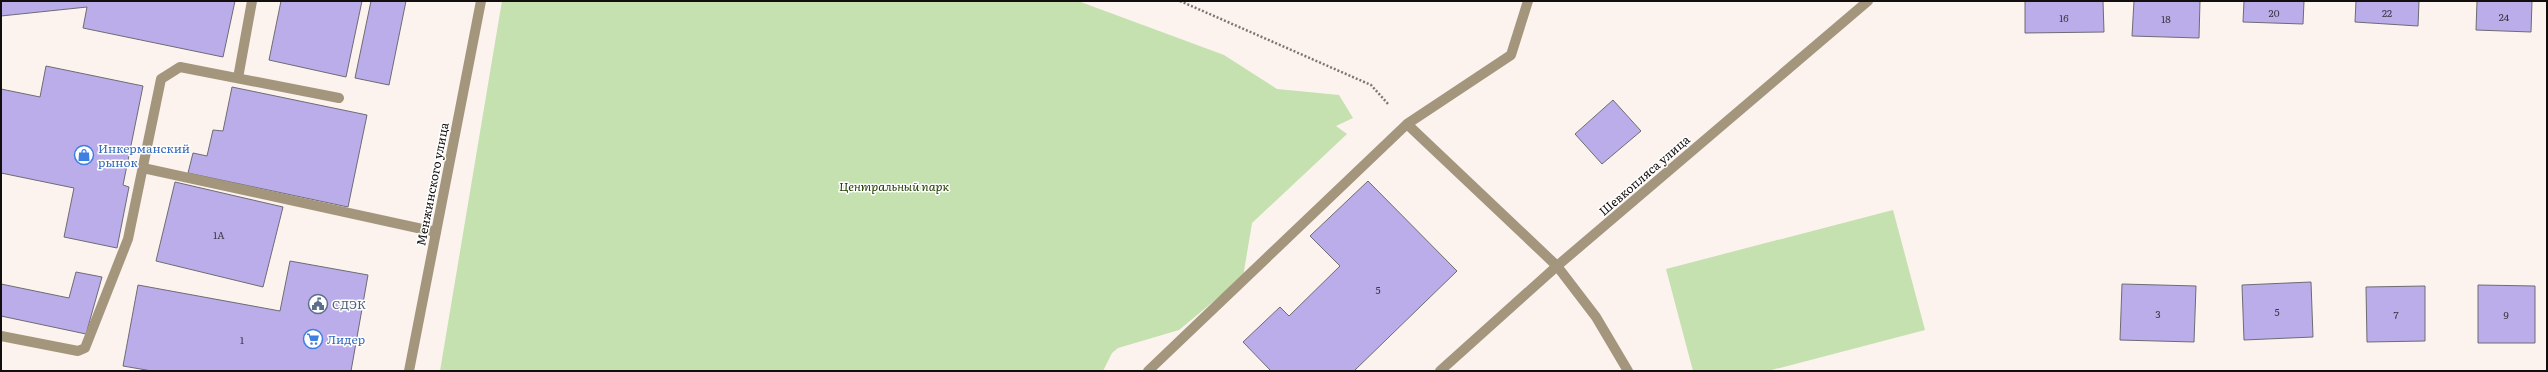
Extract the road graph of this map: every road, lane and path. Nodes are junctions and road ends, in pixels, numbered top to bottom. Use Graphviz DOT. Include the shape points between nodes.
graph roads {
  1 [pos="252,1"];
  2 [pos="481,1"];
  3 [pos="1180,1"];
  4 [pos="1528,1"];
  5 [pos="1868,1"];
  6 [pos="238,78"];
  7 [pos="339,98"];
  8 [pos="1407,124"];
  9 [pos="142,168"];
  10 [pos="436,232"];
  11 [pos="1557,266"];
  12 [pos="1,336"];
  13 [pos="409,371"];
  14 [pos="1148,371"];
  15 [pos="1440,371"];
  16 [pos="1628,371"];
  1 -- 6 [label="street"];
  2 -- 10 [label="street, Менжинского улица"];
  3 -- 8 [label="path" via="1371,85"];
  4 -- 8 [label="street" via="1511,55"];
  5 -- 11 [label="street, Шевкопляса улица"];
  6 -- 7 [label="street"];
  6 -- 9 [label="street" via="180,67 161,79"];
  8 -- 11 [label="street"];
  8 -- 14 [label="street"];
  9 -- 10 [label="street"];
  9 -- 12 [label="street" via="128,239 86,348 78,351"];
  10 -- 13 [label="street, Менжинского улица"];
  11 -- 15 [label="street, Шевкопляса улица"];
  11 -- 16 [label="street" via="1596,318"];
}
